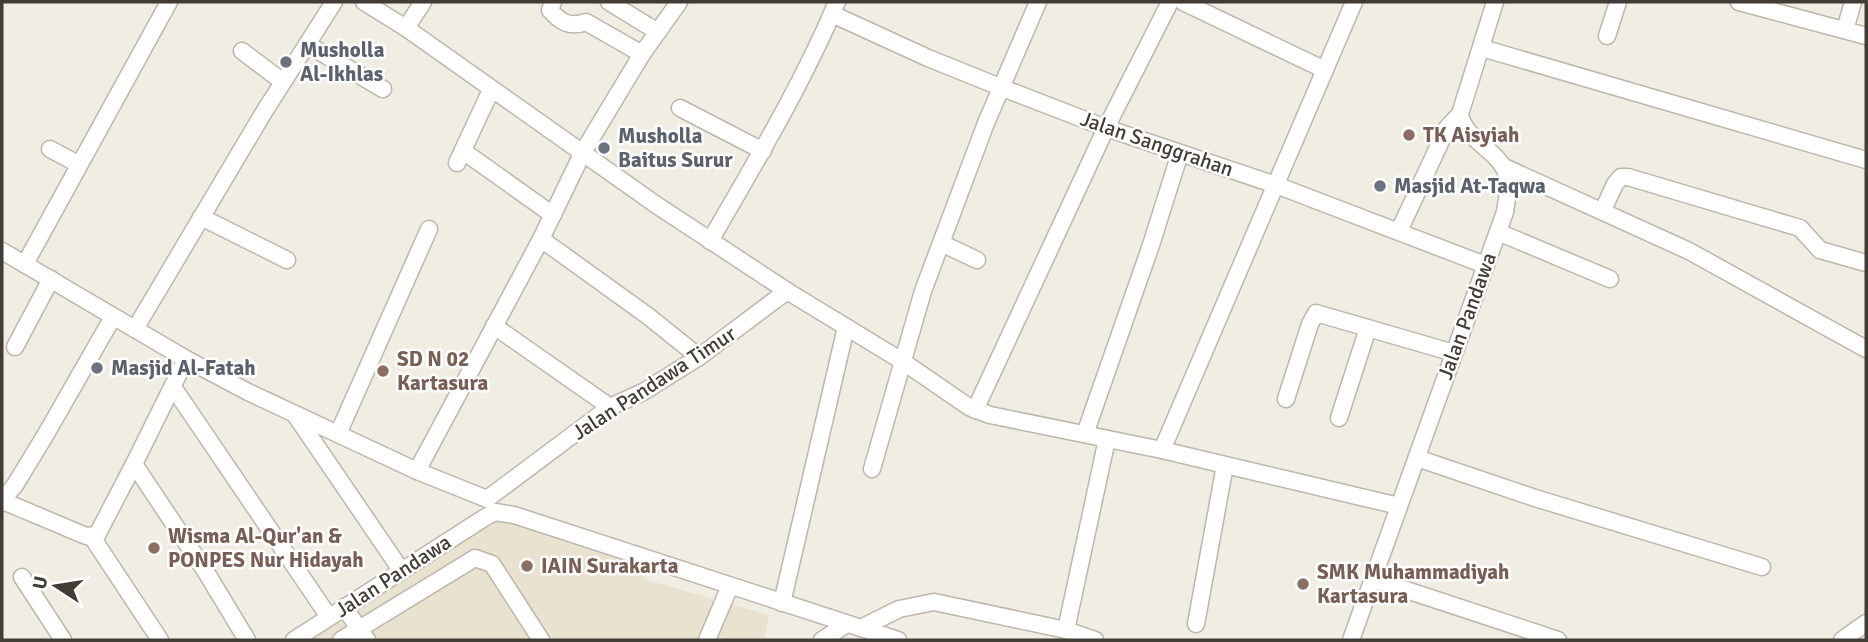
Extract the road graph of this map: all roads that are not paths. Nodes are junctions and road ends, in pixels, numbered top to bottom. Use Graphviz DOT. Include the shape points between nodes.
graph roads {
  1 [pos="169,2"];
  2 [pos="334,2"];
  3 [pos="364,2"];
  4 [pos="423,2"];
  5 [pos="553,2"];
  6 [pos="609,2"];
  7 [pos="679,2"];
  8 [pos="1038,2"];
  9 [pos="1170,2"];
  10 [pos="1183,2"];
  11 [pos="1354,2"];
  12 [pos="1495,2"];
  13 [pos="1618,2"];
  14 [pos="1739,2"];
  15 [pos="1853,2"];
  16 [pos="834,8"];
  17 [pos="406,28"];
  18 [pos="1845,30"];
  19 [pos="658,32"];
  20 [pos="1607,36"];
  21 [pos="1866,36"];
  22 [pos="307,44"];
  23 [pos="1482,48"];
  24 [pos="242,51"];
  25 [pos="642,54"];
  26 [pos="1325,70"];
  27 [pos="284,82"];
  28 [pos="1000,87"];
  29 [pos="383,89"];
  30 [pos="491,90"];
  31 [pos="680,108"];
  32 [pos="1460,114"];
  33 [pos="1106,128"];
  34 [pos="50,149"];
  35 [pos="762,151"];
  36 [pos="583,152"];
  37 [pos="1180,153"];
  38 [pos="1866,160"];
  39 [pos="78,164"];
  40 [pos="1504,167"];
  41 [pos="1276,185"];
  42 [pos="1603,210"];
  43 [pos="553,215"];
  44 [pos="201,217"];
  45 [pos="429,229"];
  46 [pos="1399,231"];
  47 [pos="1498,232"];
  48 [pos="541,239"];
  49 [pos="710,241"];
  50 [pos="941,243"];
  51 [pos="2,251"];
  52 [pos="288,260"];
  53 [pos="977,260"];
  54 [pos="1866,263"];
  55 [pos="25,264"];
  56 [pos="1485,265"];
  57 [pos="51,279"];
  58 [pos="1610,279"];
  59 [pos="787,291"];
  60 [pos="113,317"];
  61 [pos="494,326"];
  62 [pos="846,327"];
  63 [pos="1368,328"];
  64 [pos="135,329"];
  65 [pos="15,347"];
  66 [pos="1866,349"];
  67 [pos="1454,353"];
  68 [pos="699,356"];
  69 [pos="186,359"];
  70 [pos="902,361"];
  71 [pos="173,387"];
  72 [pos="1286,399"];
  73 [pos="610,407"];
  74 [pos="975,410"];
  75 [pos="295,414"];
  76 [pos="1339,418"];
  77 [pos="338,434"];
  78 [pos="1085,435"];
  79 [pos="1107,439"];
  80 [pos="1162,450"];
  81 [pos="1417,458"];
  82 [pos="134,464"];
  83 [pos="1225,465"];
  84 [pos="872,469"];
  85 [pos="417,471"];
  86 [pos="2,502"];
  87 [pos="490,506"];
  88 [pos="1399,506"];
  89 [pos="92,537"];
  90 [pos="1762,567"];
  91 [pos="401,570"];
  92 [pos="22,577"];
  93 [pos="1373,579"];
  94 [pos="730,586"];
  95 [pos="782,603"];
  96 [pos="344,607"];
  97 [pos="329,617"];
  98 [pos="1866,623"];
  99 [pos="1196,624"];
  100 [pos="854,626"];
  101 [pos="1066,630"];
  102 [pos="364,634"];
  103 [pos="63,640"];
  104 [pos="160,640"];
  105 [pos="247,640"];
  106 [pos="294,640"];
  107 [pos="341,640"];
  108 [pos="541,640"];
  109 [pos="707,640"];
  110 [pos="822,640"];
  111 [pos="898,640"];
  112 [pos="1095,640"];
  113 [pos="1351,640"];
  114 [pos="1558,640"];
  115 [pos="1842,640"];
  1 -- 39 [label="street"];
  2 -- 22 [label="street"];
  3 -- 17 [label="street"];
  4 -- 17 [label="street"];
  5 -- 25 [label="street" via="550,9 565,23 586,22"];
  6 -- 19 [label="street"];
  7 -- 19 [label="street"];
  8 -- 28 [label="street"];
  9 -- 33 [label="street"];
  10 -- 26 [label="street"];
  11 -- 26 [label="street"];
  12 -- 23 [label="street"];
  13 -- 20 [label="street"];
  14 -- 18 [label="street"];
  15 -- 18 [label="street"];
  16 -- 28 [label="street, Jalan Sanggrahan" via="928,58"];
  16 -- 35 [label="street"];
  17 -- 30 [label="street"];
  18 -- 21 [label="street"];
  19 -- 25 [label="street"];
  22 -- 27 [label="street"];
  22 -- 29 [label="street"];
  23 -- 32 [label="street"];
  23 -- 38 [label="street"];
  24 -- 27 [label="street"];
  25 -- 36 [label="street"];
  26 -- 41 [label="street"];
  27 -- 44 [label="street"];
  28 -- 33 [label="street, Jalan Sanggrahan"];
  28 -- 50 [label="street"];
  30 -- 36 [label="street"];
  30 -- 43 [label="street" via="460,157"];
  31 -- 35 [label="street"];
  32 -- 40 [label="street" via="1463,125"];
  32 -- 46 [label="street" via="1447,128"];
  33 -- 37 [label="street, Jalan Sanggrahan"];
  33 -- 74 [label="street"];
  34 -- 39 [label="street"];
  35 -- 49 [label="street"];
  36 -- 43 [label="street"];
  36 -- 49 [label="street"];
  37 -- 41 [label="street, Jalan Sanggrahan"];
  37 -- 78 [label="street"];
  39 -- 55 [label="street"];
  40 -- 42 [label="street"];
  40 -- 47 [label="street, Jalan Pandawa" via="1508,192"];
  41 -- 46 [label="street, Jalan Sanggrahan"];
  41 -- 80 [label="street"];
  42 -- 54 [label="street" via="1615,184 1628,177 1800,228 1820,250"];
  42 -- 66 [label="street" via="1689,251"];
  43 -- 48 [label="street"];
  44 -- 52 [label="street"];
  44 -- 64 [label="street"];
  45 -- 77 [label="street"];
  46 -- 56 [label="street, Jalan Sanggrahan"];
  47 -- 56 [label="street, Jalan Pandawa"];
  47 -- 58 [label="street"];
  48 -- 61 [label="street"];
  48 -- 68 [label="street"];
  49 -- 59 [label="street"];
  50 -- 53 [label="street"];
  50 -- 70 [label="street"];
  51 -- 55 [label="street"];
  55 -- 57 [label="street"];
  56 -- 67 [label="street, Jalan Pandawa"];
  57 -- 60 [label="street"];
  57 -- 65 [label="street"];
  59 -- 62 [label="street"];
  59 -- 68 [label="street, Jalan Pandawa Timur"];
  60 -- 64 [label="street"];
  60 -- 86 [label="street"];
  61 -- 73 [label="street"];
  61 -- 85 [label="street"];
  62 -- 70 [label="street"];
  62 -- 95 [label="street"];
  63 -- 67 [label="street"];
  63 -- 72 [label="street" via="1314,314"];
  63 -- 76 [label="street"];
  64 -- 69 [label="street"];
  67 -- 81 [label="street, Jalan Pandawa"];
  68 -- 73 [label="street, Jalan Pandawa Timur"];
  69 -- 71 [label="street"];
  69 -- 75 [label="street"];
  70 -- 74 [label="street"];
  70 -- 84 [label="street"];
  71 -- 82 [label="street"];
  71 -- 97 [label="street"];
  73 -- 87 [label="street, Jalan Pandawa Timur"];
  74 -- 78 [label="street"];
  75 -- 77 [label="street"];
  75 -- 91 [label="street"];
  77 -- 85 [label="street"];
  78 -- 79 [label="street"];
  79 -- 80 [label="street"];
  79 -- 101 [label="street"];
  80 -- 83 [label="street"];
  81 -- 88 [label="street, Jalan Pandawa"];
  81 -- 90 [label="street"];
  82 -- 89 [label="street" via="101,530"];
  82 -- 105 [label="street"];
  83 -- 88 [label="street"];
  83 -- 99 [label="street"];
  85 -- 87 [label="street"];
  86 -- 89 [label="street"];
  87 -- 91 [label="street, Jalan Pandawa"];
  87 -- 94 [label="street"];
  88 -- 93 [label="street, Jalan Pandawa"];
  89 -- 104 [label="street"];
  91 -- 96 [label="street, Jalan Pandawa"];
  92 -- 103 [label="street"];
  93 -- 113 [label="street, Jalan Pandawa"];
  93 -- 114 [label="street"];
  94 -- 95 [label="street"];
  94 -- 109 [label="street"];
  95 -- 100 [label="street"];
  96 -- 97 [label="street, Jalan Pandawa"];
  96 -- 102 [label="street"];
  97 -- 106 [label="street, Jalan Pandawa"];
  98 -- 115 [label="street"];
  100 -- 101 [label="street" via="934,602"];
  100 -- 110 [label="street"];
  100 -- 111 [label="street"];
  101 -- 112 [label="street"];
  102 -- 107 [label="street"];
  102 -- 108 [label="street" via="477,558 492,564"];
}
